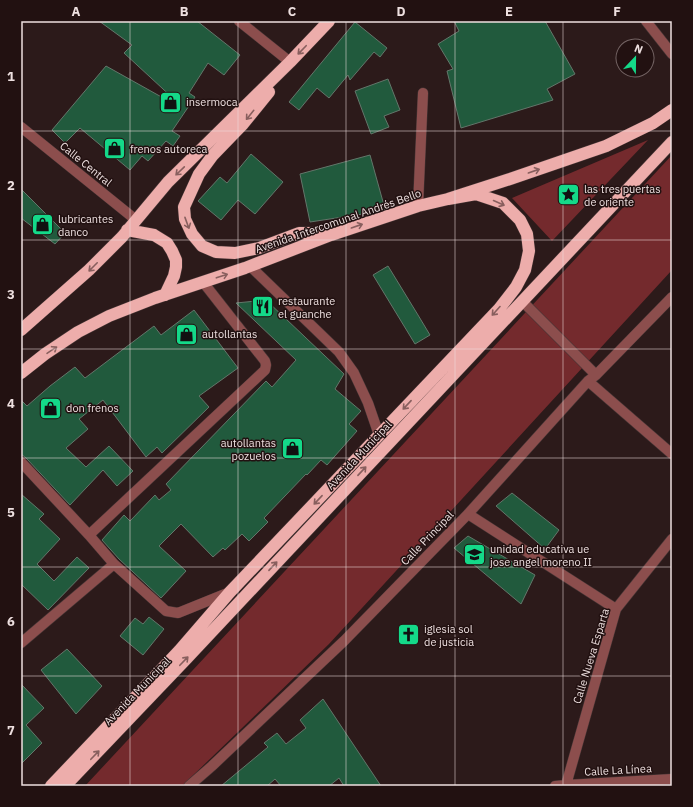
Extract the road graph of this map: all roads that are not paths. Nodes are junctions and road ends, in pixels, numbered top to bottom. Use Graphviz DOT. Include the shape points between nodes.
graph roads {
  1 [pos="239,21"];
  2 [pos="328,21"];
  3 [pos="646,21"];
  4 [pos="672,54"];
  5 [pos="290,62"];
  6 [pos="423,93"];
  7 [pos="672,110"];
  8 [pos="21,127"];
  9 [pos="672,142"];
  10 [pos="448,199"];
  11 [pos="418,206"];
  12 [pos="136,220"];
  13 [pos="127,230"];
  14 [pos="331,235"];
  15 [pos="250,266"];
  16 [pos="203,282"];
  17 [pos="165,294"];
  18 [pos="672,297"];
  19 [pos="522,301"];
  20 [pos="21,330"];
  21 [pos="21,373"];
  22 [pos="592,378"];
  23 [pos="379,435"];
  24 [pos="672,454"];
  25 [pos="21,462"];
  26 [pos="468,514"];
  27 [pos="89,535"];
  28 [pos="672,538"];
  29 [pos="114,564"];
  30 [pos="230,592"];
  31 [pos="616,609"];
  32 [pos="21,643"];
  33 [pos="672,779"];
  34 [pos="61,783"];
  35 [pos="566,784"];
  36 [pos="189,786"];
  37 [pos="555,786"];
  1 -- 5 [label="street"];
  2 -- 5 [label="highway, one-way"];
  3 -- 4 [label="street"];
  5 -- 12 [label="highway, one-way" via="168,182"];
  5 -- 14 [label="highway, one-way" via="272,89 243,124 213,154 199,174 184,207 185,219 192,234 202,246 216,252 235,253 259,248 299,233"];
  6 -- 11 [label="street"];
  10 -- 7 [label="highway, Avenida Intercomunal Andrés Bello, one-way" via="606,146 653,123"];
  8 -- 12 [label="street, Calle Central"];
  9 -- 19 [label="highway, Avenida Municipal"];
  10 -- 11 [label="highway, Avenida Intercomunal Andrés Bello"];
  10 -- 23 [label="highway, Avenida Municipal, one-way" via="476,194 503,203 520,220 527,234 529,251 525,270 499,309"];
  14 -- 11 [label="highway, Avenida Intercomunal Andrés Bello, one-way"];
  12 -- 13 [label="highway"];
  13 -- 17 [label="highway" via="154,235 167,243 172,251 176,267"];
  13 -- 20 [label="highway, one-way" via="90,270"];
  14 -- 15 [label="highway, Avenida Intercomunal Andrés Bello"];
  16 -- 15 [label="highway, Avenida Intercomunal Andrés Bello, one-way"];
  15 -- 23 [label="street" via="339,352 354,373"];
  16 -- 17 [label="highway, Avenida Intercomunal Andrés Bello"];
  16 -- 27 [label="street" via="265,361 265,370"];
  21 -- 17 [label="highway, Avenida Intercomunal Andrés Bello, one-way" via="78,332 109,316"];
  18 -- 22 [label="street, Calle Principal"];
  19 -- 22 [label="street"];
  34 -- 19 [label="highway, Avenida Municipal, one-way" via="187,658"];
  22 -- 24 [label="street"];
  22 -- 26 [label="street, Calle Principal"];
  23 -- 30 [label="highway, Avenida Municipal, one-way"];
  25 -- 27 [label="street"];
  26 -- 31 [label="street"];
  26 -- 36 [label="street, Calle Principal" via="344,641"];
  27 -- 29 [label="street"];
  28 -- 31 [label="street, Calle Nueva Esparta"];
  29 -- 30 [label="street" via="166,611 178,613"];
  29 -- 32 [label="street"];
  30 -- 34 [label="highway, Avenida Municipal"];
  31 -- 35 [label="street, Calle Nueva Esparta"];
  33 -- 35 [label="street, Calle La Línea"];
  35 -- 37 [label="street"];
}
